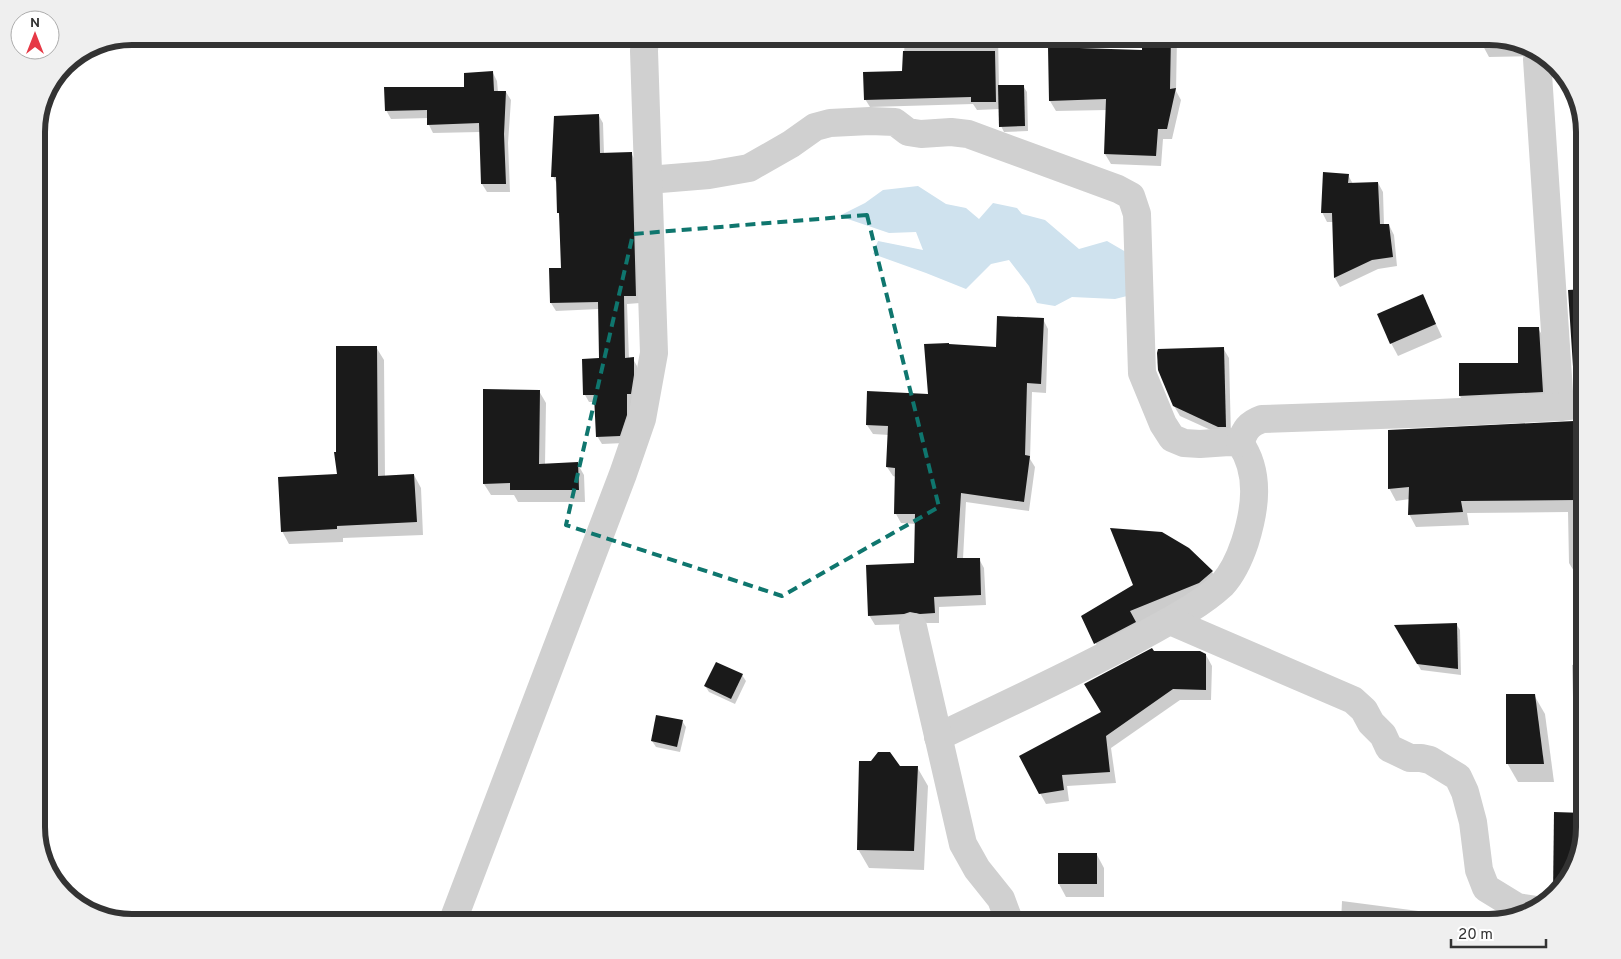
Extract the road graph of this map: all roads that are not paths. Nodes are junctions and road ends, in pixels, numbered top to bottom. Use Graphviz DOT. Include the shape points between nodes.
graph roads {
  1 [pos="645,45"];
  2 [pos="1537,60"];
  3 [pos="648,180"];
  4 [pos="1572,406"];
  5 [pos="1240,444"];
  6 [pos="1170,621"];
  7 [pos="913,627"];
  8 [pos="938,737"];
  9 [pos="1521,908"];
  10 [pos="455,914"];
  11 [pos="1007,914"];
  1 -- 3 [label="street"];
  2 -- 4 [label="street"];
  3 -- 5 [label="street" via="749,168 815,127 870,121 895,122 908,132 921,134 968,134 1118,189 1131,196 1136,214 1142,372 1163,424 1172,438 1184,443"];
  3 -- 10 [label="street" via="654,352 642,419"];
  4 -- 5 [label="street" via="1262,419 1245,429"];
  5 -- 6 [label="street" via="1250,462 1255,492 1252,520 1238,561 1223,583 1202,602"];
  6 -- 8 [label="street"];
  6 -- 9 [label="street" via="1353,700 1383,735 1389,748 1410,758 1430,760 1458,777 1466,792 1479,870 1486,888"];
  7 -- 8 [label="street"];
  8 -- 11 [label="street" via="963,844 977,869 1001,899"];
}
